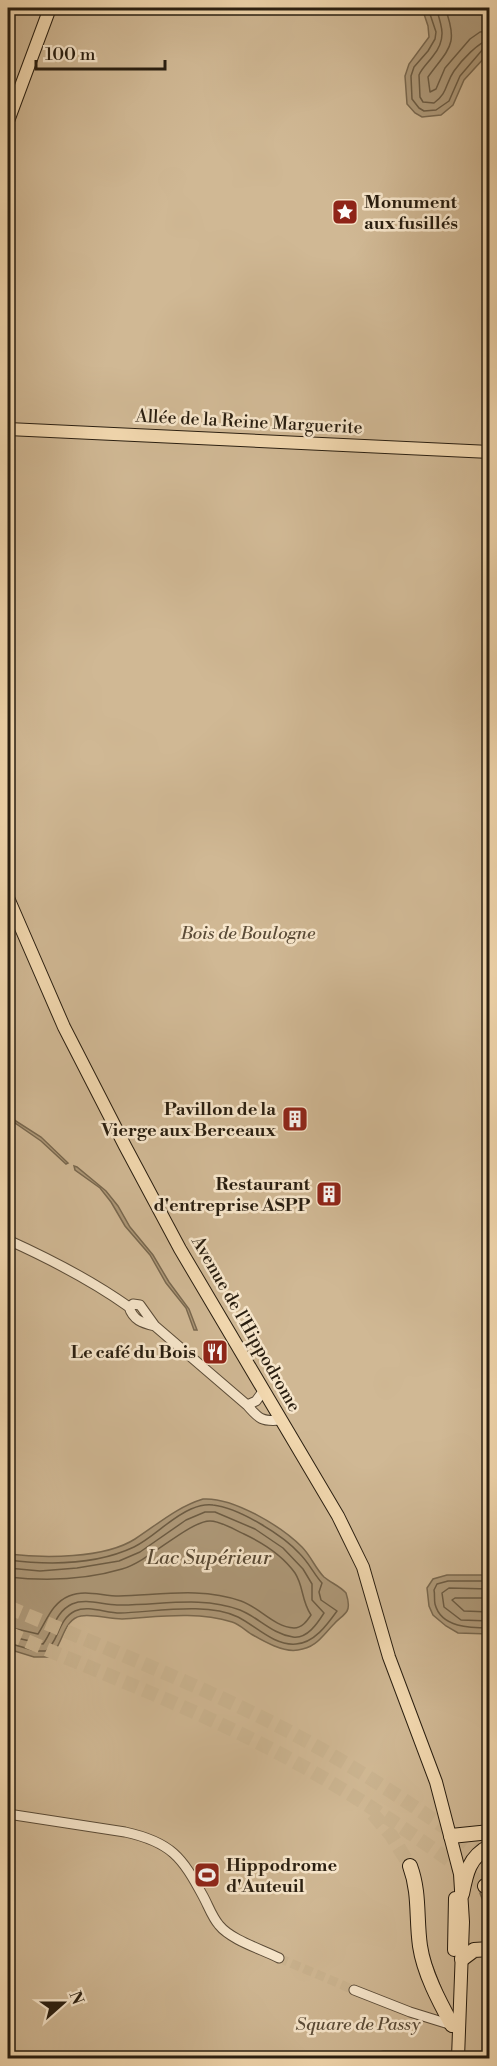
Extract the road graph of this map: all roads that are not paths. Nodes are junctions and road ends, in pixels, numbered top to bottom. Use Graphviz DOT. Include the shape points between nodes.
graph roads {
  1 [pos="50,8"];
  2 [pos="8,121"];
  3 [pos="8,429"];
  4 [pos="489,452"];
  5 [pos="8,898"];
  6 [pos="8,1240"];
  7 [pos="264,1390"];
  8 [pos="247,1405"];
  9 [pos="281,1420"];
  10 [pos="8,1814"];
  11 [pos="489,1832"];
  12 [pos="451,1836"];
  13 [pos="489,1846"];
  14 [pos="455,1852"];
  15 [pos="410,1866"];
  16 [pos="462,1894"];
  17 [pos="489,1949"];
  18 [pos="279,1958"];
  19 [pos="462,1959"];
  20 [pos="354,1990"];
  21 [pos="452,2025"];
  22 [pos="455,2057"];
  23 [pos="369,2058"];
  1 -- 2 [label="main road"];
  3 -- 4 [label="main road, Allée de la Reine Marguerite"];
  5 -- 7 [label="main road, Avenue de l'Hippodrome" via="64,1027 125,1146 180,1249"];
  6 -- 8 [label="street" via="95,1284 129,1307 140,1305 154,1326"];
  7 -- 8 [label="street"];
  7 -- 9 [label="main road, Avenue de l'Hippodrome"];
  8 -- 9 [label="street" via="259,1418"];
  9 -- 12 [label="main road, Avenue de l'Hippodrome" via="352,1539"];
  10 -- 18 [label="street" via="125,1832 159,1843 182,1860 219,1925"];
  11 -- 12 [label="highway"];
  12 -- 14 [label="main road, Avenue de l'Hippodrome"];
  13 -- 16 [label="highway" via="469,1863"];
  14 -- 16 [label="main road"];
  14 -- 21 [label="main road"];
  15 -- 21 [label="highway" via="417,1894 422,1957"];
  16 -- 19 [label="main road"];
  17 -- 19 [label="highway" via="474,1950"];
  19 -- 22 [label="main road"];
  20 -- 21 [label="street"];
  21 -- 22 [label="main road"];
  22 -- 23 [label="street"];
}
